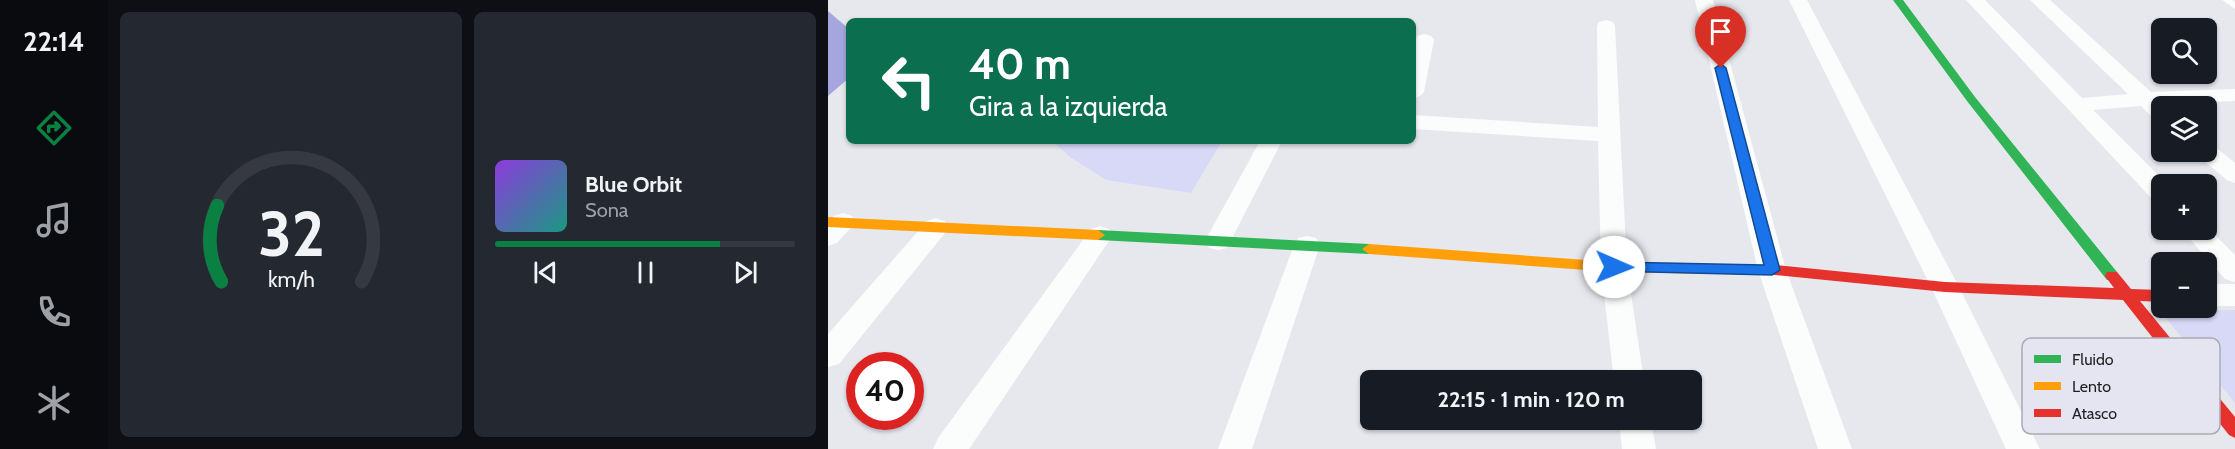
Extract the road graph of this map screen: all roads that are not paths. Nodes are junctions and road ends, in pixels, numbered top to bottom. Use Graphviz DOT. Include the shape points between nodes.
graph roads {
  1 [pos="1704,0"];
  2 [pos="1798,0"];
  3 [pos="1898,0"];
  4 [pos="1975,0"];
  5 [pos="2039,0"];
  6 [pos="2226,0"];
  7 [pos="2235,6"];
  8 [pos="1606,26"];
  9 [pos="1424,40"];
  10 [pos="1416,78"];
  11 [pos="2235,95"];
  12 [pos="2143,99"];
  13 [pos="2077,105"];
  14 [pos="2151,105"];
  15 [pos="1416,122"];
  16 [pos="1610,135"];
  17 [pos="1269,144"];
  18 [pos="2217,160"];
  19 [pos="2235,175"];
  20 [pos="2151,182"];
  21 [pos="833,227"];
  22 [pos="936,227"];
  23 [pos="1100,235"];
  24 [pos="2205,240"];
  25 [pos="1218,241"];
  26 [pos="1307,244"];
  27 [pos="1614,267"];
  28 [pos="1772,270"];
  29 [pos="2235,272"];
  30 [pos="1945,287"];
  31 [pos="2217,295"];
  32 [pos="2235,295"];
  33 [pos="2130,296"];
  34 [pos="2151,296"];
  35 [pos="2163,338"];
  36 [pos="828,355"];
  37 [pos="1628,370"];
  38 [pos="2220,411"];
  39 [pos="1636,430"];
  40 [pos="2235,430"];
  41 [pos="950,449"];
  42 [pos="1235,449"];
  43 [pos="1639,449"];
  44 [pos="1835,449"];
  45 [pos="2023,449"];
  1 -- 28 [label="street"];
  2 -- 30 [label="street"];
  3 -- 33 [label="street" via="1971,99"];
  4 -- 13 [label="street"];
  5 -- 12 [label="street"];
  6 -- 7 [label="lane"];
  8 -- 16 [label="street"];
  9 -- 10 [label="street"];
  11 -- 12 [label="street"];
  12 -- 13 [label="street"];
  12 -- 14 [label="street"];
  13 -- 20 [label="street"];
  15 -- 16 [label="street"];
  16 -- 27 [label="street"];
  17 -- 25 [label="street"];
  18 -- 19 [label="street"];
  21 -- 22 [label="street"];
  22 -- 23 [label="street"];
  22 -- 36 [label="street"];
  23 -- 25 [label="street"];
  23 -- 41 [label="street"];
  24 -- 29 [label="street"];
  25 -- 26 [label="street"];
  26 -- 27 [label="street"];
  26 -- 42 [label="street"];
  27 -- 28 [label="street"];
  27 -- 37 [label="street"];
  28 -- 30 [label="street"];
  28 -- 44 [label="street"];
  30 -- 33 [label="street"];
  30 -- 45 [label="street"];
  31 -- 32 [label="street"];
  33 -- 34 [label="street"];
  33 -- 35 [label="street"];
  38 -- 40 [label="street"];
  39 -- 43 [label="street"];
}
